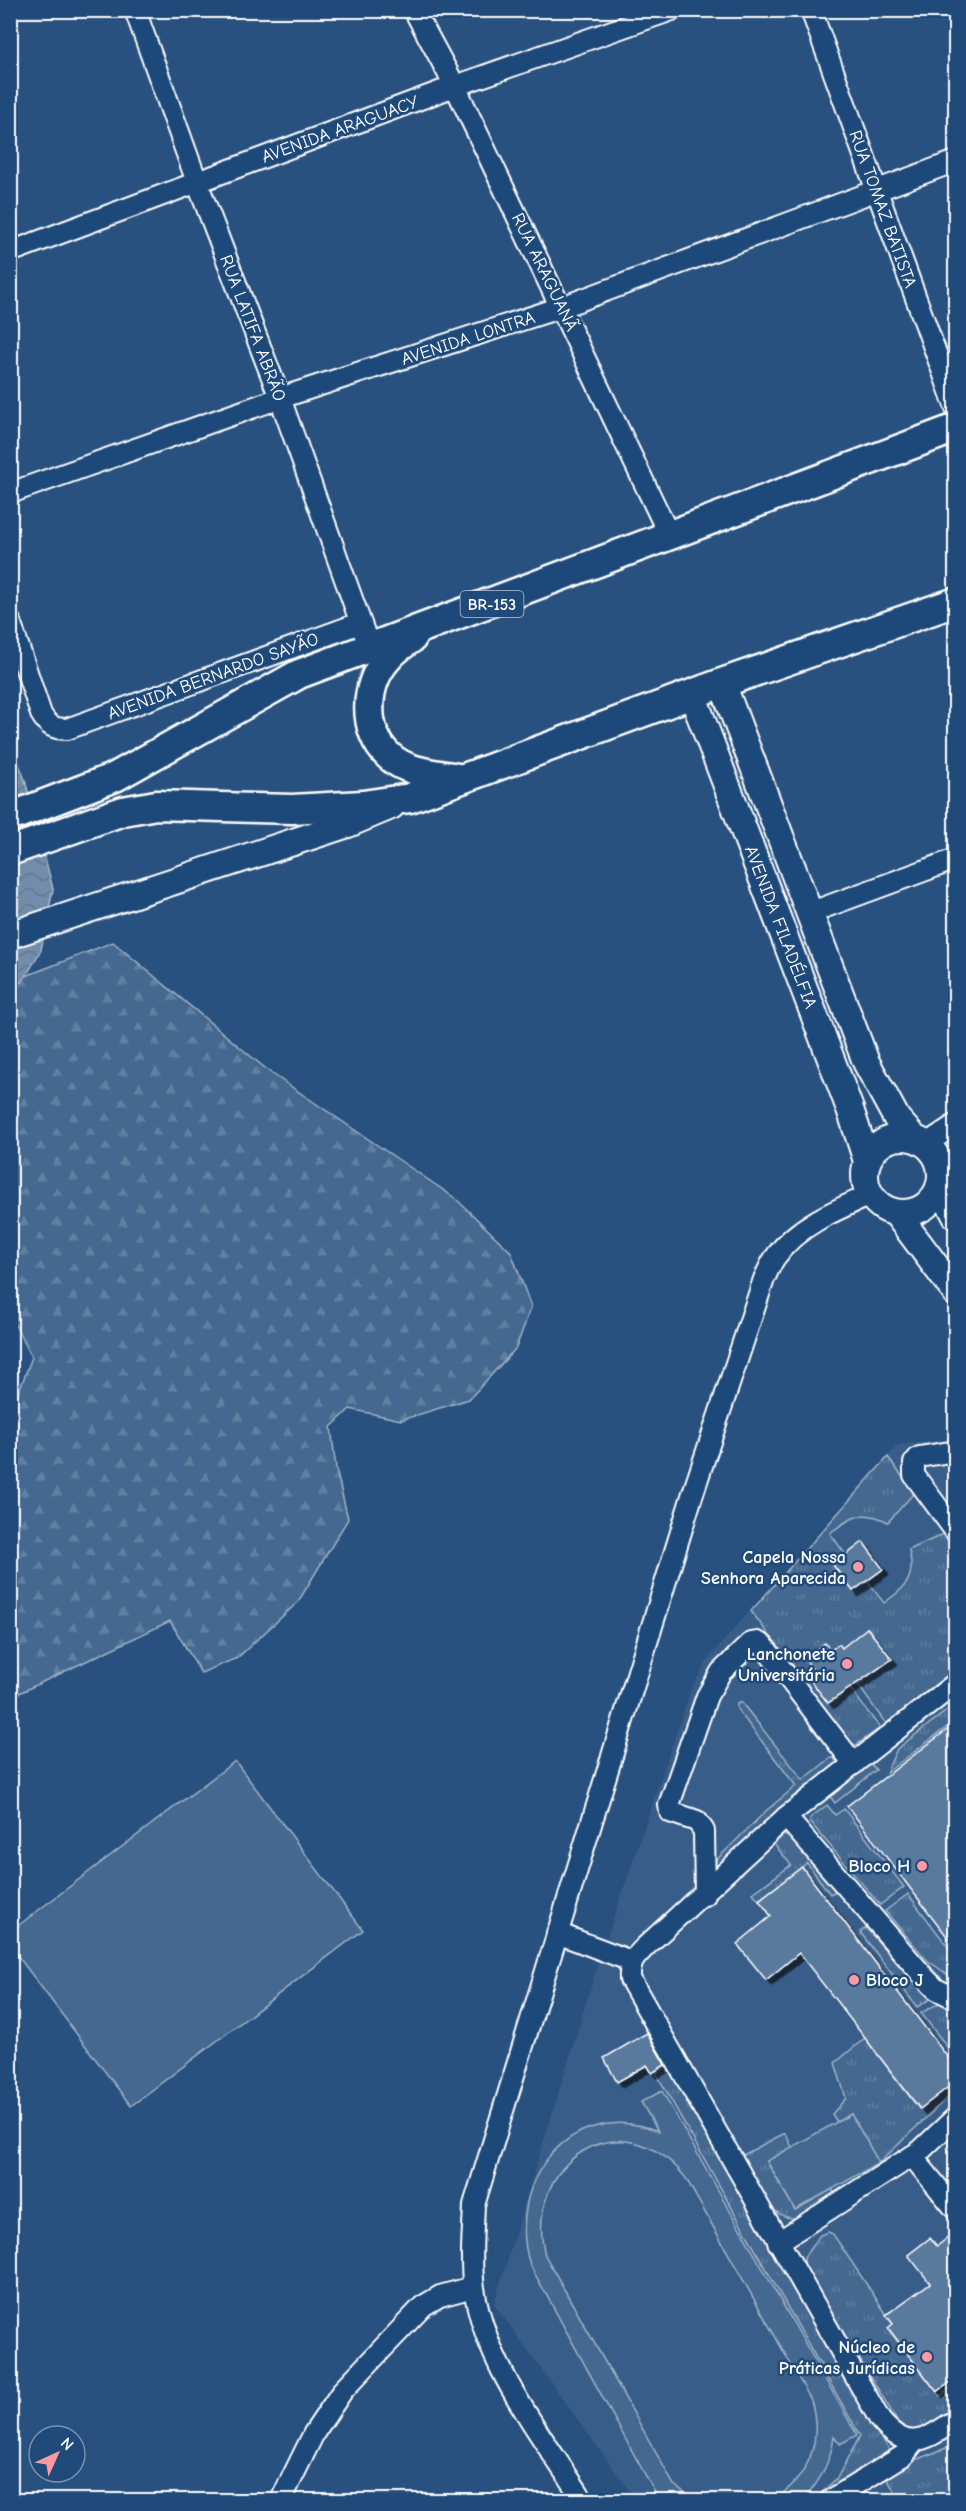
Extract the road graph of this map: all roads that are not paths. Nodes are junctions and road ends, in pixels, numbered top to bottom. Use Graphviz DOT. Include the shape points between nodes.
graph roads {
  1 [pos="135,10"];
  2 [pos="414,10"];
  3 [pos="672,10"];
  4 [pos="811,10"];
  5 [pos="455,86"];
  6 [pos="956,161"];
  7 [pos="197,182"];
  8 [pos="876,189"];
  9 [pos="10,252"];
  10 [pos="562,307"];
  11 [pos="280,398"];
  12 [pos="956,408"];
  13 [pos="956,428"];
  14 [pos="10,493"];
  15 [pos="670,537"];
  16 [pos="956,602"];
  17 [pos="10,621"];
  18 [pos="420,630"];
  19 [pos="364,635"];
  20 [pos="722,683"];
  21 [pos="692,694"];
  22 [pos="462,778"];
  23 [pos="410,798"];
  24 [pos="10,818"];
  25 [pos="10,851"];
  26 [pos="956,859"];
  27 [pos="809,913"];
  28 [pos="10,935"];
  29 [pos="956,1124"];
  30 [pos="920,1141"];
  31 [pos="867,1161"];
  32 [pos="940,1186"];
  33 [pos="870,1195"];
  34 [pos="896,1213"];
  35 [pos="956,1216"];
  36 [pos="956,1293"];
  37 [pos="956,1451"];
  38 [pos="956,1532"];
  39 [pos="956,1683"];
  40 [pos="854,1764"];
  41 [pos="786,1817"];
  42 [pos="705,1895"];
  43 [pos="557,1933"];
  44 [pos="631,1961"];
  45 [pos="956,1999"];
  46 [pos="956,2117"];
  47 [pos="912,2156"];
  48 [pos="956,2210"];
  49 [pos="778,2242"];
  50 [pos="473,2287"];
  51 [pos="956,2420"];
  52 [pos="914,2442"];
  53 [pos="281,2500"];
  54 [pos="583,2500"];
  55 [pos="831,2500"];
  1 -- 7 [label="street, RUA LATIFA ABRÃO"];
  2 -- 5 [label="street, RUA ARAGUANÃ"];
  3 -- 5 [label="street, AVENIDA ARAGUACY"];
  4 -- 8 [label="street, RUA TOMAZ BATISTA"];
  5 -- 7 [label="street, AVENIDA ARAGUACY"];
  5 -- 10 [label="street, RUA ARAGUANÃ"];
  6 -- 8 [label="street, AVENIDA LONTRA"];
  7 -- 9 [label="street, AVENIDA ARAGUACY"];
  7 -- 11 [label="street, RUA LATIFA ABRÃO"];
  8 -- 10 [label="street, AVENIDA LONTRA"];
  8 -- 12 [label="street, RUA TOMAZ BATISTA"];
  10 -- 11 [label="street, AVENIDA LONTRA"];
  10 -- 15 [label="street, RUA ARAGUANÃ"];
  11 -- 14 [label="street, AVENIDA LONTRA"];
  11 -- 19 [label="street, RUA LATIFA ABRÃO"];
  13 -- 15 [label="highway, BR-153"];
  15 -- 18 [label="highway, BR-153"];
  16 -- 20 [label="highway"];
  17 -- 19 [label="street, AVENIDA BERNARDO SAYÃO" via="41,714 55,729 67,729"];
  18 -- 19 [label="highway, BR-153"];
  18 -- 22 [label="highway" via="387,658 372,681 369,706 373,735 389,757 416,771"];
  19 -- 24 [label="highway, BR-153" via="115,777"];
  20 -- 21 [label="highway"];
  20 -- 27 [label="main road, AVENIDA FILADÉLFIA"];
  21 -- 22 [label="highway"];
  21 -- 31 [label="main road, AVENIDA FILADÉLFIA"];
  22 -- 23 [label="highway"];
  23 -- 25 [label="highway" via="370,805 292,809 156,806 123,811"];
  23 -- 28 [label="main road" via="348,824"];
  26 -- 27 [label="street"];
  27 -- 30 [label="main road, AVENIDA FILADÉLFIA" via="866,1062 897,1119"];
  29 -- 30 [label="street"];
  30 -- 31 [label="main road" via="891,1138 873,1151"];
  30 -- 32 [label="main road" via="939,1163"];
  31 -- 33 [label="main road" via="865,1178"];
  32 -- 34 [label="main road" via="928,1205 907,1214"];
  32 -- 35 [label="main road"];
  33 -- 34 [label="main road" via="886,1210"];
  33 -- 43 [label="street" via="794,1236 777,1254 764,1280 695,1485"];
  34 -- 36 [label="main road"];
  37 -- 38 [label="street" via="919,1457 914,1463 914,1475"];
  39 -- 40 [label="street"];
  40 -- 41 [label="street"];
  40 -- 42 [label="street" via="763,1646 751,1643 721,1672 706,1696 669,1805 670,1812 698,1821 704,1831"];
  41 -- 42 [label="street"];
  41 -- 45 [label="street" via="926,1979"];
  42 -- 44 [label="street"];
  43 -- 44 [label="street"];
  43 -- 50 [label="street" via="474,2205"];
  44 -- 49 [label="street" via="630,1979"];
  46 -- 47 [label="street"];
  47 -- 48 [label="street"];
  47 -- 49 [label="street"];
  49 -- 52 [label="street" via="880,2420 890,2433"];
  50 -- 53 [label="street" via="440,2296 423,2306 343,2390 314,2433"];
  50 -- 54 [label="street" via="484,2335 507,2380"];
  51 -- 52 [label="street" via="925,2440"];
  52 -- 55 [label="street" via="904,2455"];
}
